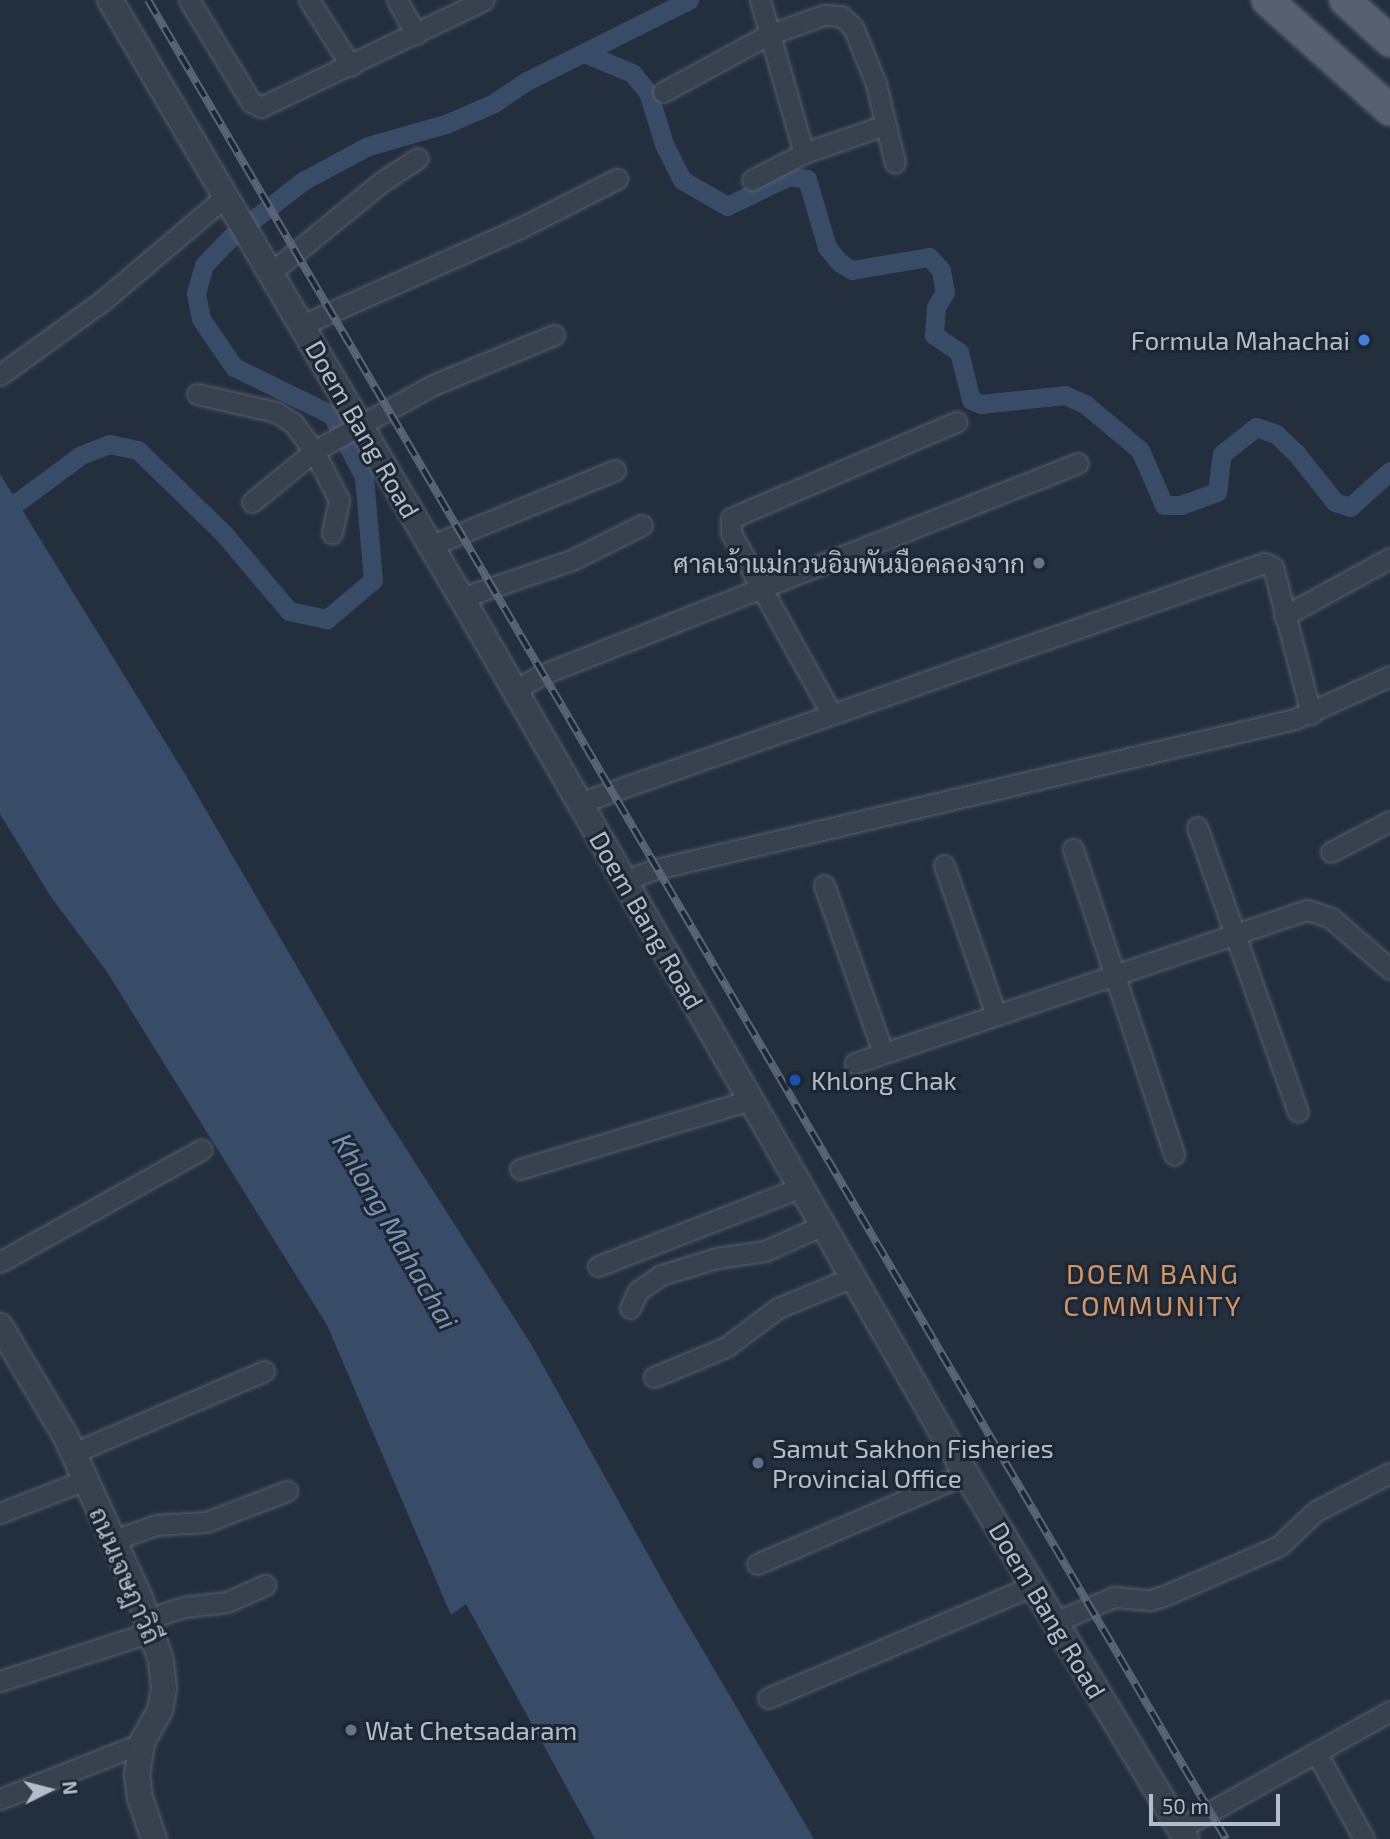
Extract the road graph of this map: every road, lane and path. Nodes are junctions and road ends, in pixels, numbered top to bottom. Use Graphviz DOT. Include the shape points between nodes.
graph roads {
  1 [pos="110,0"];
  2 [pos="189,0"];
  3 [pos="309,0"];
  4 [pos="397,0"];
  5 [pos="760,0"];
  6 [pos="1267,0"];
  7 [pos="1345,0"];
  8 [pos="477,2"];
  9 [pos="416,34"];
  10 [pos="768,35"];
  11 [pos="1390,41"];
  12 [pos="351,66"];
  13 [pos="663,92"];
  14 [pos="1390,110"];
  15 [pos="885,125"];
  16 [pos="804,153"];
  17 [pos="418,158"];
  18 [pos="895,163"];
  19 [pos="617,179"];
  20 [pos="752,180"];
  21 [pos="227,196"];
  22 [pos="269,274"];
  23 [pos="302,325"];
  24 [pos="554,335"];
  25 [pos="0,375"];
  26 [pos="197,394"];
  27 [pos="956,422"];
  28 [pos="358,423"];
  29 [pos="314,451"];
  30 [pos="1078,463"];
  31 [pos="615,470"];
  32 [pos="252,502"];
  33 [pos="642,525"];
  34 [pos="332,533"];
  35 [pos="430,546"];
  36 [pos="1390,558"];
  37 [pos="764,589"];
  38 [pos="461,598"];
  39 [pos="1284,616"];
  40 [pos="1390,676"];
  41 [pos="515,690"];
  42 [pos="831,713"];
  43 [pos="1311,715"];
  44 [pos="579,803"];
  45 [pos="1390,821"];
  46 [pos="1197,827"];
  47 [pos="1073,849"];
  48 [pos="1331,852"];
  49 [pos="944,865"];
  50 [pos="624,881"];
  51 [pos="824,885"];
  52 [pos="1235,934"];
  53 [pos="1390,969"];
  54 [pos="1115,975"];
  55 [pos="996,1015"];
  56 [pos="883,1053"];
  57 [pos="855,1063"];
  58 [pos="750,1100"];
  59 [pos="1298,1112"];
  60 [pos="202,1149"];
  61 [pos="1174,1155"];
  62 [pos="520,1169"];
  63 [pos="802,1187"];
  64 [pos="823,1225"];
  65 [pos="0,1262"];
  66 [pos="597,1266"];
  67 [pos="853,1277"];
  68 [pos="629,1308"];
  69 [pos="0,1326"];
  70 [pos="264,1371"];
  71 [pos="654,1377"];
  72 [pos="73,1453"];
  73 [pos="1390,1473"];
  74 [pos="965,1474"];
  75 [pos="85,1480"];
  76 [pos="287,1491"];
  77 [pos="0,1513"];
  78 [pos="114,1540"];
  79 [pos="757,1564"];
  80 [pos="265,1586"];
  81 [pos="1032,1586"];
  82 [pos="1055,1622"];
  83 [pos="149,1625"];
  84 [pos="0,1681"];
  85 [pos="768,1698"];
  86 [pos="1390,1711"];
  87 [pos="142,1743"];
  88 [pos="1316,1752"];
  89 [pos="0,1799"];
  90 [pos="1183,1834"];
  91 [pos="154,1839"];
  92 [pos="1364,1839"];
  1 -- 21 [label="street, Doem Bang Road"];
  2 -- 12 [label="street" via="256,106"];
  3 -- 12 [label="street"];
  4 -- 9 [label="street"];
  5 -- 10 [label="street"];
  6 -- 14 [label="main road"];
  7 -- 11 [label="main road"];
  8 -- 9 [label="street"];
  9 -- 12 [label="street"];
  10 -- 13 [label="street"];
  10 -- 15 [label="street" via="824,15 848,20 876,84"];
  10 -- 16 [label="street"];
  15 -- 16 [label="street"];
  15 -- 18 [label="street"];
  16 -- 20 [label="street"];
  17 -- 22 [label="street" via="380,183"];
  19 -- 23 [label="street" via="520,228"];
  21 -- 22 [label="street, Doem Bang Road"];
  21 -- 25 [label="street" via="101,302"];
  22 -- 23 [label="street, Doem Bang Road"];
  23 -- 28 [label="street, Doem Bang Road"];
  24 -- 28 [label="street" via="433,385"];
  26 -- 29 [label="street" via="276,412 293,423"];
  27 -- 37 [label="street" via="731,518 731,533"];
  28 -- 29 [label="street"];
  28 -- 35 [label="street, Doem Bang Road"];
  29 -- 32 [label="street"];
  29 -- 34 [label="street" via="339,500"];
  30 -- 37 [label="street"];
  31 -- 35 [label="street"];
  33 -- 38 [label="street" via="574,559"];
  35 -- 38 [label="street, Doem Bang Road"];
  36 -- 39 [label="street"];
  37 -- 41 [label="street" via="541,675"];
  37 -- 42 [label="street"];
  38 -- 41 [label="street, Doem Bang Road"];
  39 -- 42 [label="street" via="1273,567 1264,563"];
  39 -- 43 [label="street"];
  40 -- 43 [label="street"];
  41 -- 44 [label="street, Doem Bang Road"];
  42 -- 44 [label="street"];
  43 -- 50 [label="street" via="656,869"];
  44 -- 50 [label="street, Doem Bang Road"];
  45 -- 48 [label="street"];
  46 -- 52 [label="street"];
  47 -- 54 [label="street"];
  49 -- 55 [label="street"];
  50 -- 58 [label="street, Doem Bang Road"];
  51 -- 56 [label="street"];
  52 -- 53 [label="street" via="1307,910 1331,918"];
  52 -- 54 [label="street"];
  52 -- 59 [label="street"];
  54 -- 55 [label="street"];
  54 -- 61 [label="street"];
  55 -- 56 [label="street"];
  56 -- 57 [label="street"];
  58 -- 62 [label="street"];
  58 -- 63 [label="street, Doem Bang Road"];
  60 -- 65 [label="street"];
  63 -- 64 [label="street, Doem Bang Road"];
  63 -- 66 [label="street"];
  64 -- 67 [label="street, Doem Bang Road"];
  64 -- 68 [label="street" via="765,1251 717,1258 661,1275 638,1291"];
  67 -- 71 [label="street" via="778,1308 726,1347"];
  67 -- 74 [label="street, Doem Bang Road"];
  69 -- 72 [label="street, ถนนเจษฎาวิถี"];
  70 -- 72 [label="street"];
  72 -- 75 [label="street, ถนนเจษฎาวิถี"];
  73 -- 82 [label="street" via="1316,1511 1279,1546 1164,1596 1150,1600 1114,1597"];
  74 -- 79 [label="street"];
  74 -- 81 [label="street, Doem Bang Road"];
  75 -- 77 [label="street"];
  75 -- 78 [label="street, ถนนเจษฎาวิถี"];
  76 -- 78 [label="street" via="206,1521 156,1525"];
  78 -- 83 [label="street, ถนนเจษฎาวิถี"];
  80 -- 83 [label="street" via="227,1602 185,1607"];
  81 -- 82 [label="street, Doem Bang Road"];
  81 -- 85 [label="street"];
  82 -- 90 [label="street, Doem Bang Road"];
  83 -- 84 [label="street"];
  83 -- 87 [label="street, ถนนเจษฎาวิถี" via="164,1688 160,1710"];
  86 -- 88 [label="street"];
  87 -- 89 [label="street"];
  87 -- 91 [label="street, ถนนเจษฎาวิถี" via="137,1774 140,1798"];
  88 -- 90 [label="street"];
  88 -- 92 [label="street"];
}
